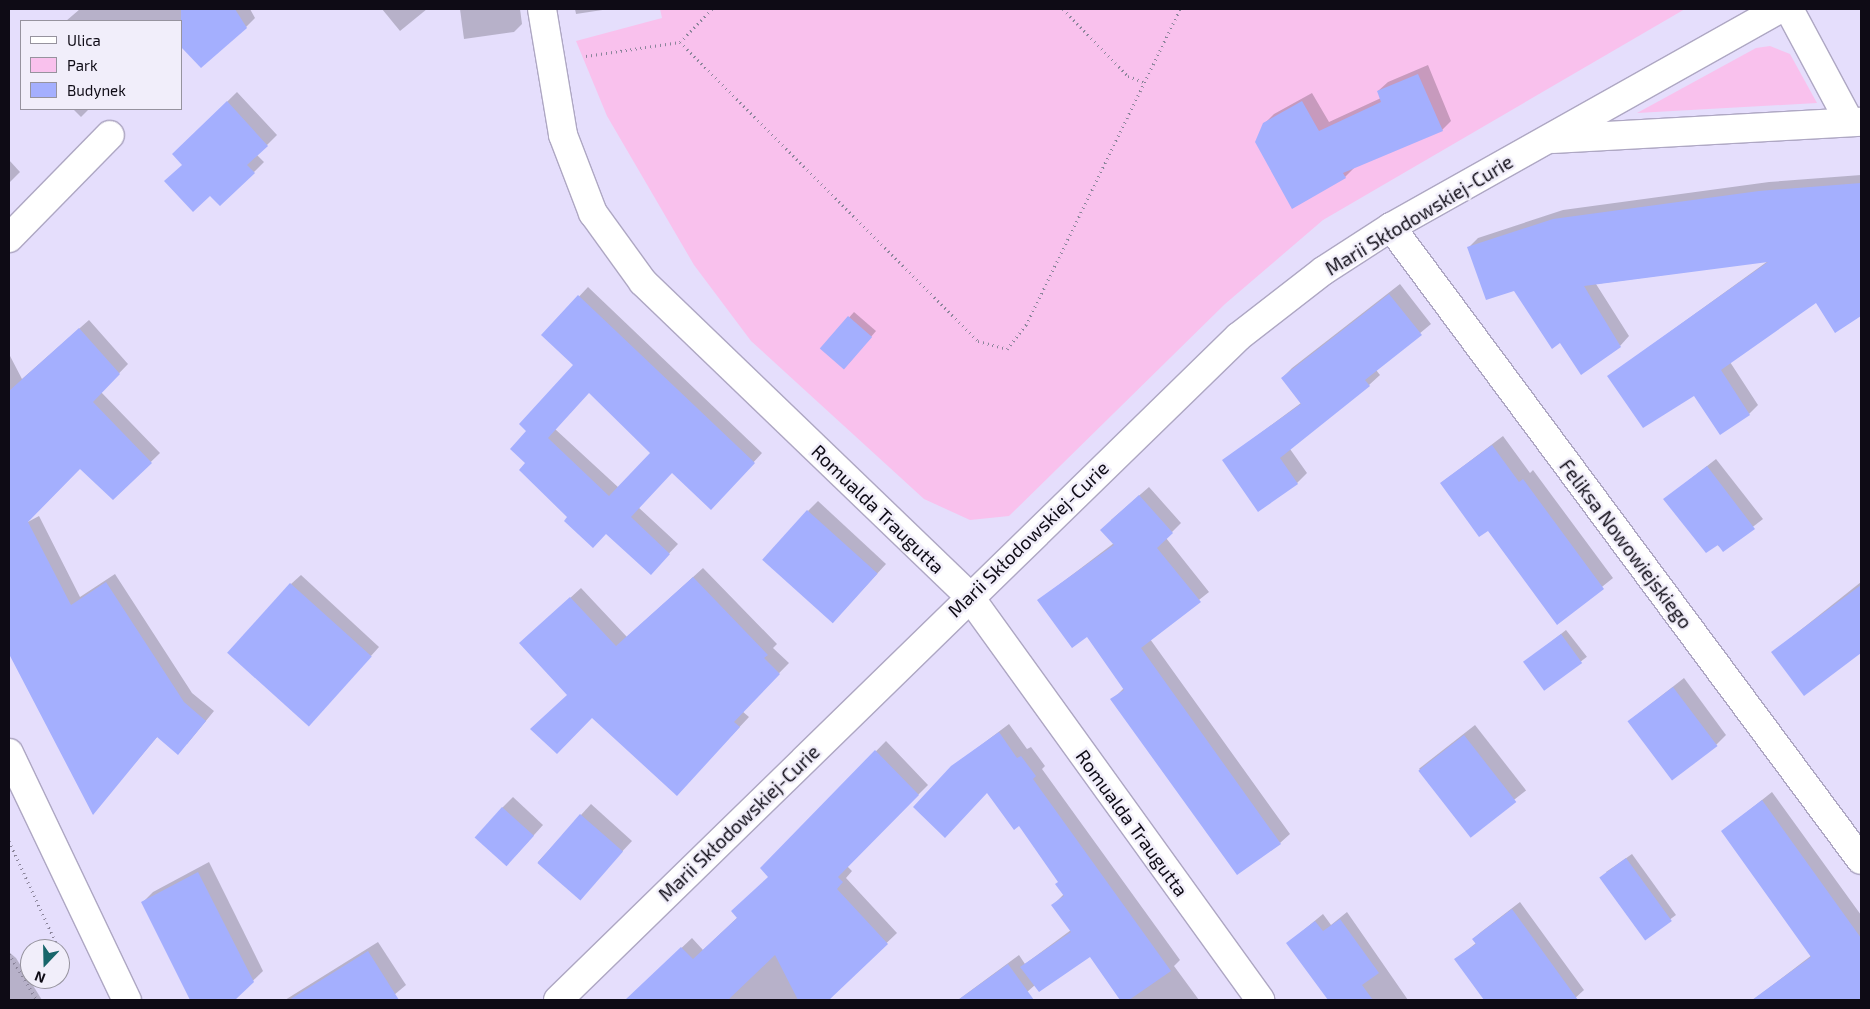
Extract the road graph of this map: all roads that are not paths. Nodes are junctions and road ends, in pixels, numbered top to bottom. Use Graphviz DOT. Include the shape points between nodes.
graph roads {
  1 [pos="542,9"];
  2 [pos="1779,9"];
  3 [pos="1789,9"];
  4 [pos="1855,121"];
  5 [pos="110,134"];
  6 [pos="1547,140"];
  7 [pos="1391,228"];
  8 [pos="9,238"];
  9 [pos="969,596"];
  10 [pos="9,753"];
  11 [pos="1861,860"];
  12 [pos="126,1000"];
  13 [pos="558,1000"];
  14 [pos="1260,1000"];
  1 -- 9 [label="street, Romualda Traugutta" via="562,135 593,213 643,282"];
  2 -- 6 [label="street, Marii Skłodowskiej-Curie"];
  3 -- 4 [label="street, Marii Skłodowskiej-Curie"];
  4 -- 6 [label="street, Marii Skłodowskiej-Curie"];
  5 -- 8 [label="street"];
  6 -- 7 [label="street, Marii Skłodowskiej-Curie"];
  7 -- 9 [label="street, Marii Skłodowskiej-Curie" via="1323,271 1238,337"];
  7 -- 11 [label="street, Feliksa Nowowiejskiego"];
  9 -- 13 [label="street, Marii Skłodowskiej-Curie"];
  9 -- 14 [label="street, Romualda Traugutta"];
  10 -- 12 [label="street"];
}
